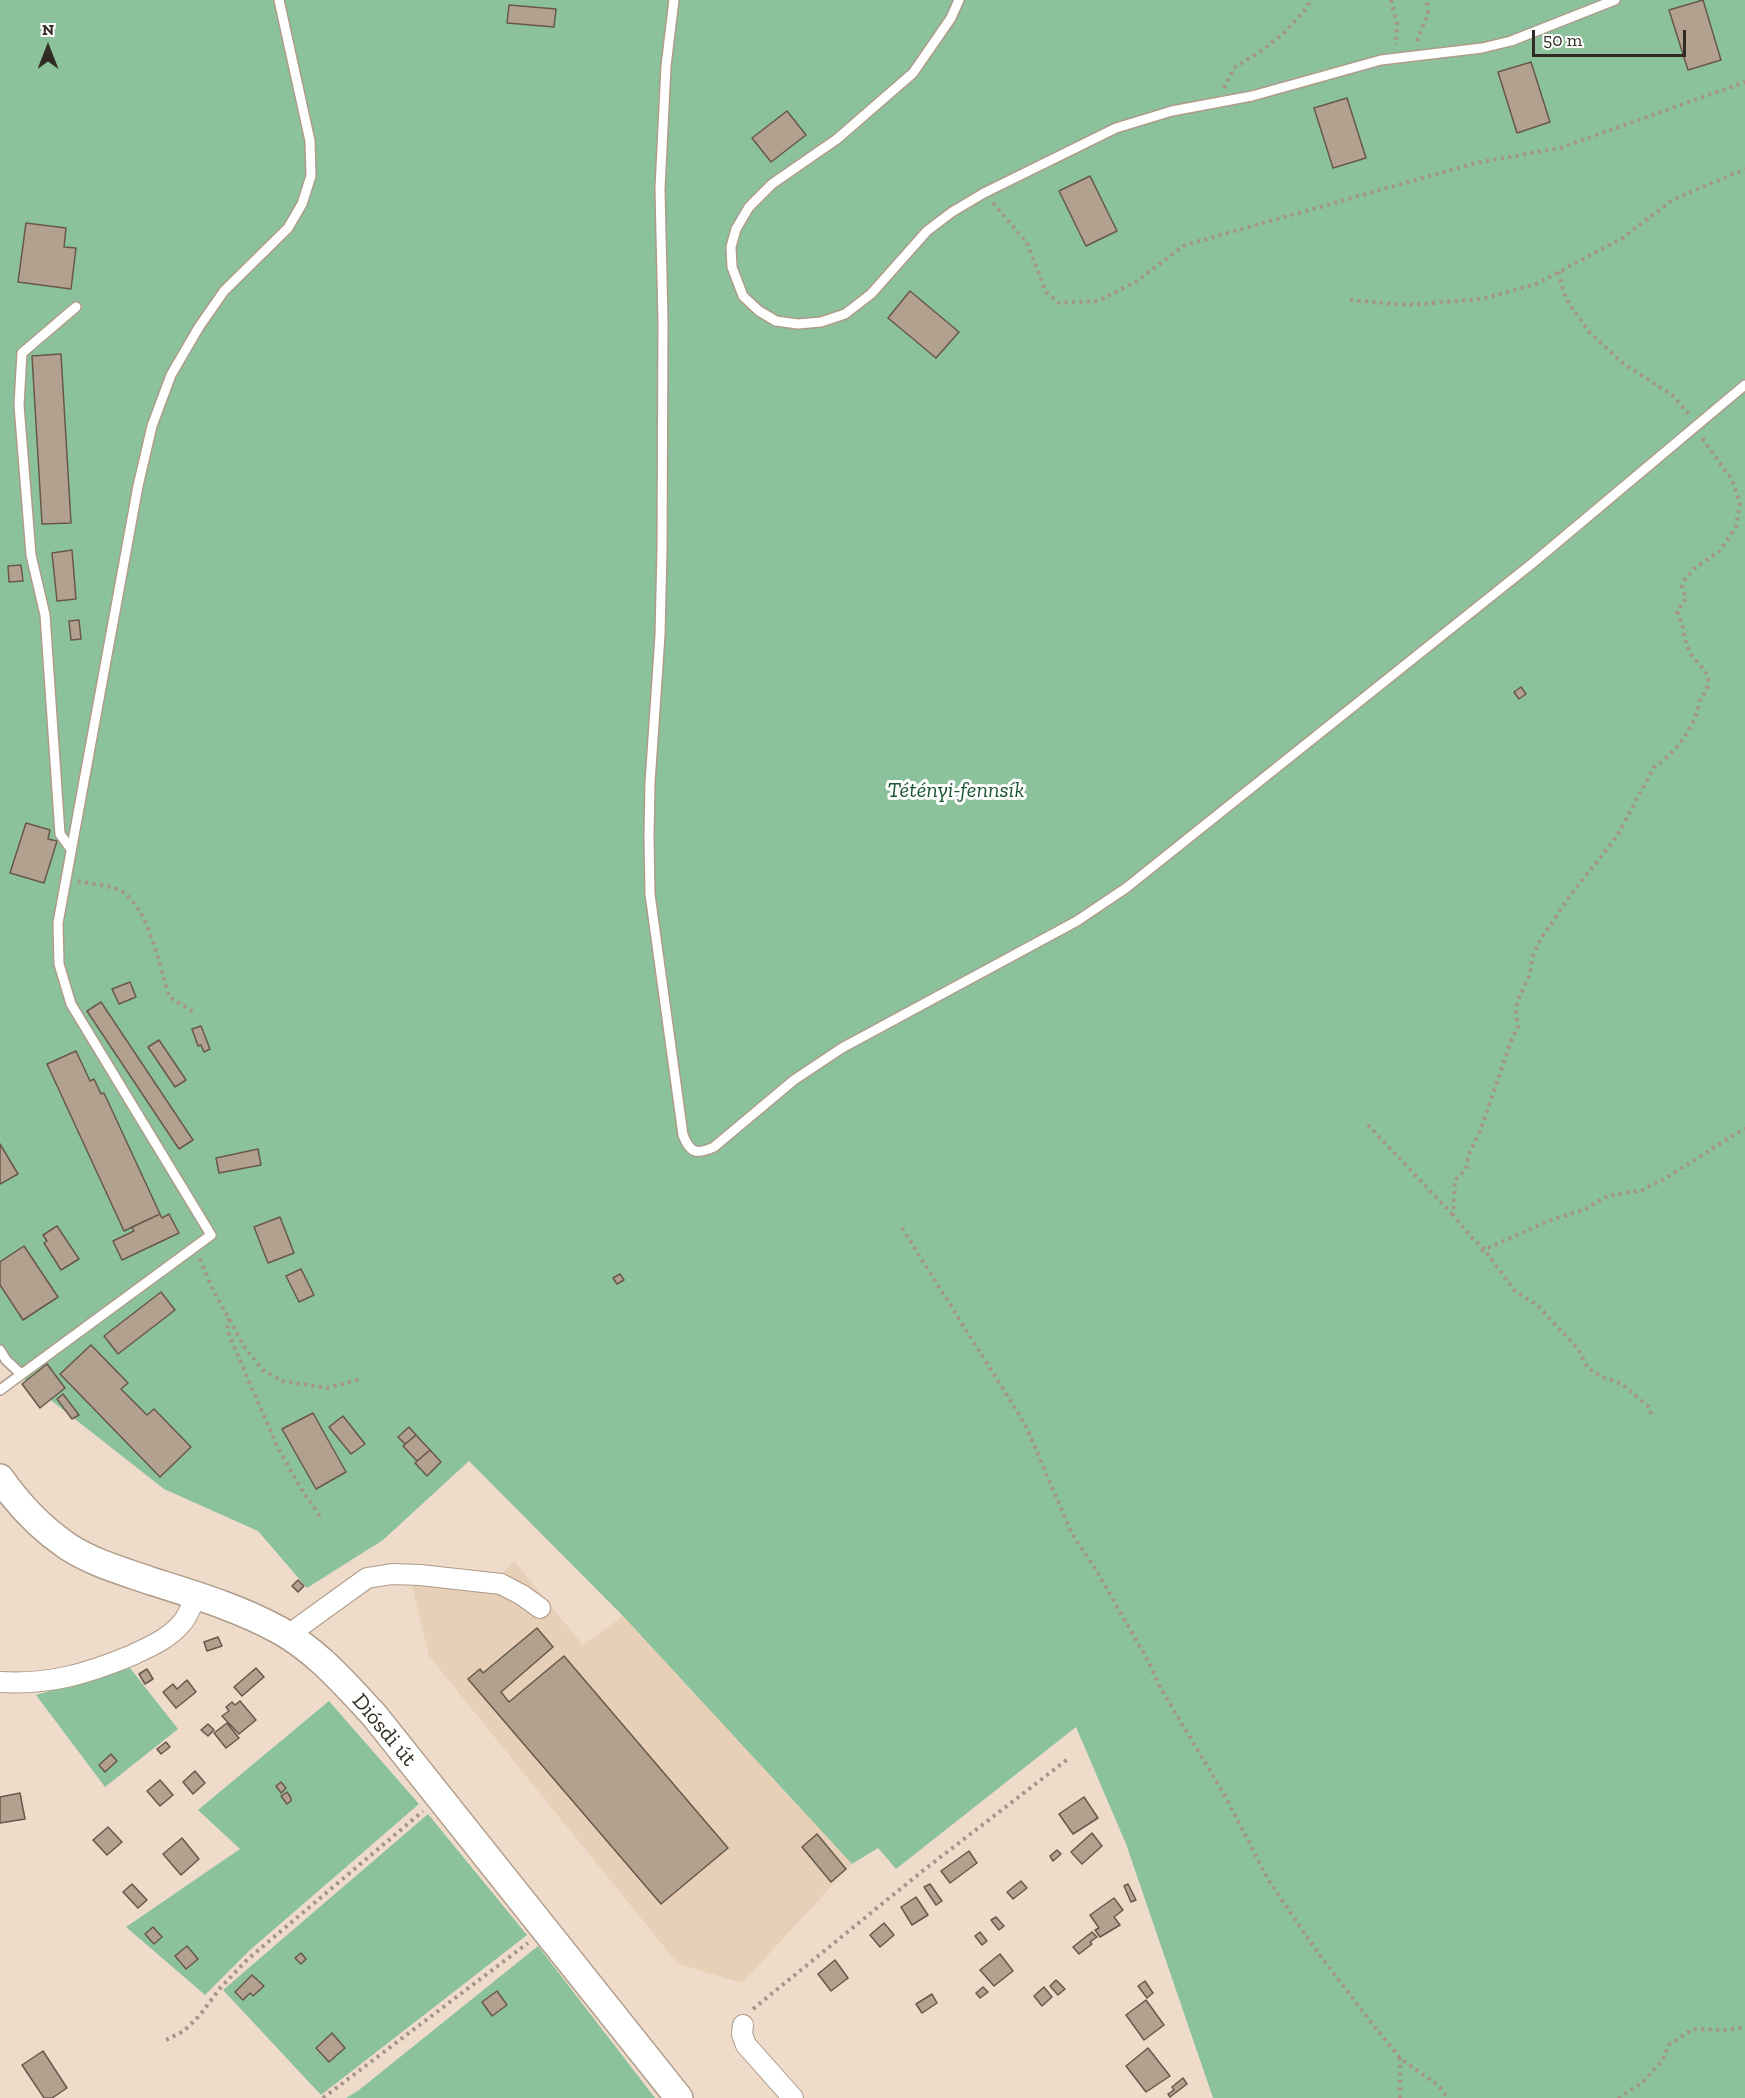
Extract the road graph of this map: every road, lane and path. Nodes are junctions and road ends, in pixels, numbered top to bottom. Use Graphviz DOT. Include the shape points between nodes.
graph roads {
  1 [pos="279,0"];
  2 [pos="674,0"];
  3 [pos="959,0"];
  4 [pos="1311,0"];
  5 [pos="1391,0"];
  6 [pos="1427,0"];
  7 [pos="1615,0"];
  8 [pos="1412,56"];
  9 [pos="1395,58"];
  10 [pos="1745,82"];
  11 [pos="1218,102"];
  12 [pos="1745,169"];
  13 [pos="984,193"];
  14 [pos="1558,272"];
  15 [pos="1350,300"];
  16 [pos="76,307"];
  17 [pos="1745,385"];
  18 [pos="1697,425"];
  19 [pos="71,849"];
  20 [pos="66,879"];
  21 [pos="195,1013"];
  22 [pos="1368,1125"];
  23 [pos="1745,1128"];
  24 [pos="1453,1215"];
  25 [pos="902,1228"];
  26 [pos="195,1247"];
  27 [pos="1483,1250"];
  28 [pos="229,1318"];
  29 [pos="0,1350"];
  30 [pos="21,1374"];
  31 [pos="360,1378"];
  32 [pos="0,1390"];
  33 [pos="1651,1414"];
  34 [pos="2,1483"];
  35 [pos="320,1516"];
  36 [pos="196,1595"];
  37 [pos="540,1608"];
  38 [pos="288,1635"];
  39 [pos="0,1682"];
  40 [pos="1070,1758"];
  41 [pos="440,1797"];
  42 [pos="545,1929"];
  43 [pos="743,2025"];
  44 [pos="1745,2027"];
  45 [pos="166,2040"];
  46 [pos="1400,2058"];
  47 [pos="322,2098"];
  48 [pos="678,2098"];
  49 [pos="793,2098"];
  50 [pos="1400,2098"];
  51 [pos="1448,2098"];
  52 [pos="1618,2098"];
  1 -- 19 [label="lane" via="310,141 310,176 302,204 288,228 224,291 199,327 171,375 152,426"];
  2 -- 18 [label="lane" via="666,66 660,189 662,550 649,837 650,894 682,1123 687,1145 693,1151 714,1148 794,1080 842,1048 1067,927 1126,888 1534,562"];
  3 -- 13 [label="lane" via="913,73 837,139 772,184 749,207 731,247 736,280 743,296 759,312 776,321 821,322 845,314 871,294 927,231"];
  4 -- 11 [label="path" via="1285,32 1234,68"];
  5 -- 9 [label="path" via="1397,24"];
  6 -- 8 [label="path" via="1428,13"];
  7 -- 8 [label="lane" via="1511,41"];
  8 -- 9 [label="lane"];
  9 -- 11 [label="lane"];
  10 -- 13 [label="path" via="1560,148 1476,163 1185,245 1137,281 1098,301 1059,303 1046,292 1027,243"];
  11 -- 13 [label="lane" via="1116,128"];
  12 -- 14 [label="path" via="1674,199 1622,239"];
  14 -- 15 [label="path" via="1536,284 1481,299 1407,305"];
  14 -- 18 [label="path" via="1566,298 1590,333 1624,364 1672,395"];
  16 -- 19 [label="lane" via="22,352 19,405 31,555 45,615 60,834"];
  17 -- 18 [label="lane"];
  18 -- 24 [label="path" via="1703,441 1732,480 1740,504 1736,526 1720,551 1685,579 1682,586 1686,598 1677,612 1684,624 1690,654 1708,675 1706,694 1683,738 1654,767 1617,836 1540,940 1517,1002 1518,1027 1466,1169 1455,1180"];
  19 -- 20 [label="lane"];
  20 -- 21 [label="path" via="120,891 137,906 169,997"];
  20 -- 26 [label="lane" via="58,923 59,964 71,1004 211,1235"];
  22 -- 24 [label="path"];
  23 -- 27 [label="path" via="1642,1190 1607,1196 1584,1210 1553,1219"];
  24 -- 27 [label="path"];
  25 -- 46 [label="path" via="1025,1424 1072,1534 1148,1659 1269,1881 1318,1953"];
  26 -- 28 [label="path"];
  26 -- 30 [label="lane"];
  27 -- 33 [label="path" via="1514,1290 1538,1306 1578,1349 1588,1368 1622,1384 1649,1407"];
  28 -- 31 [label="path" via="245,1348 263,1370 282,1381 327,1388"];
  28 -- 35 [label="path" via="228,1330 276,1443"];
  29 -- 30 [label="lane"];
  30 -- 32 [label="lane"];
  34 -- 36 [label="main road, Diósdi út" via="48,1532 77,1552 126,1573"];
  36 -- 38 [label="main road, Diósdi út"];
  36 -- 39 [label="street" via="183,1623 159,1643 65,1679"];
  37 -- 38 [label="street" via="501,1584 392,1574 367,1578"];
  38 -- 41 [label="main road, Diósdi út" via="317,1657 374,1715"];
  40 -- 43 [label="path" via="760,2003"];
  41 -- 42 [label="main road, Diósdi út"];
  41 -- 45 [label="path" via="248,1959 220,1987 200,2016 184,2031"];
  42 -- 47 [label="path"];
  42 -- 48 [label="main road, Diósdi út"];
  43 -- 49 [label="street" via="746,2045"];
  44 -- 52 [label="path" via="1693,2029 1670,2045 1662,2061 1642,2082"];
  46 -- 50 [label="path"];
  46 -- 51 [label="path" via="1439,2086"];
}
